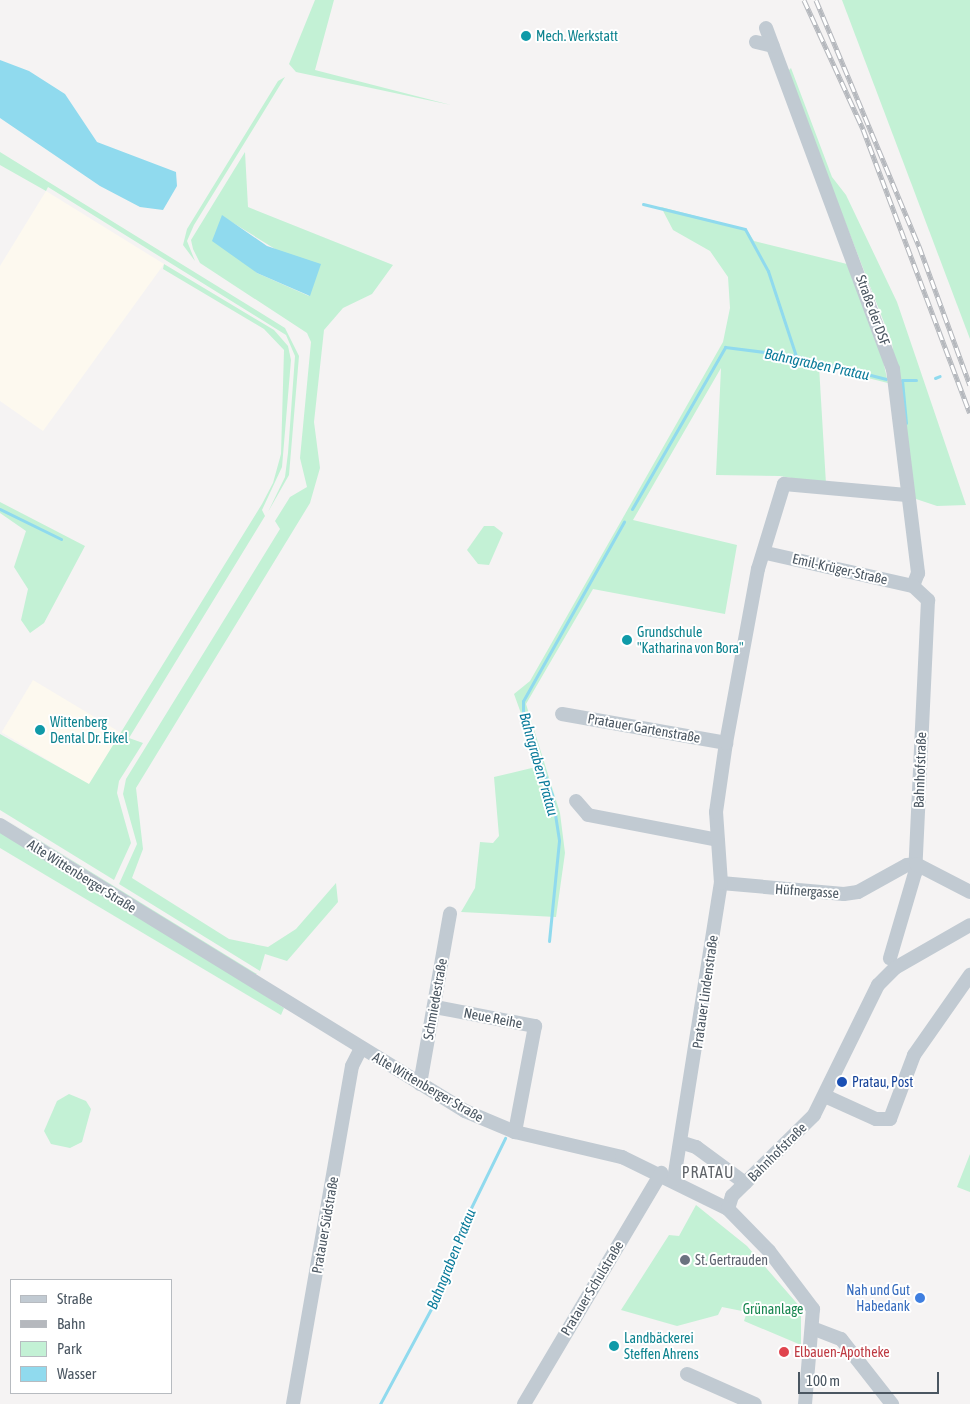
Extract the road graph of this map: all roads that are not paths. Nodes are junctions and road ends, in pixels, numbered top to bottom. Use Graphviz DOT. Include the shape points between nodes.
graph roads {
  1 [pos="766,28"];
  2 [pos="756,42"];
  3 [pos="773,46"];
  4 [pos="907,495"];
  5 [pos="766,553"];
  6 [pos="913,586"];
  7 [pos="562,714"];
  8 [pos="726,743"];
  9 [pos="576,801"];
  10 [pos="0,825"];
  11 [pos="718,840"];
  12 [pos="916,864"];
  13 [pos="721,884"];
  14 [pos="970,892"];
  15 [pos="450,914"];
  16 [pos="970,925"];
  17 [pos="890,958"];
  18 [pos="970,975"];
  19 [pos="434,1007"];
  20 [pos="361,1048"];
  21 [pos="420,1084"];
  22 [pos="825,1096"];
  23 [pos="515,1132"];
  24 [pos="683,1143"];
  25 [pos="661,1173"];
  26 [pos="674,1179"];
  27 [pos="745,1183"];
  28 [pos="728,1209"];
  29 [pos="812,1328"];
  30 [pos="687,1374"];
  31 [pos="293,1404"];
  32 [pos="524,1404"];
  33 [pos="755,1404"];
  34 [pos="805,1404"];
  35 [pos="892,1404"];
  1 -- 3 [label="street, Straße der DSF"];
  2 -- 3 [label="street"];
  3 -- 4 [label="street, Straße der DSF" via="886,345 897,392"];
  4 -- 5 [label="street, Pratauer Lindenstraße" via="784,484"];
  4 -- 6 [label="street, Straße der DSF" via="918,573"];
  5 -- 6 [label="street, Emil-Krüger-Straße"];
  5 -- 8 [label="street, Pratauer Lindenstraße" via="758,569"];
  6 -- 12 [label="street, Bahnhofstraße" via="928,600 930,611"];
  7 -- 8 [label="street, Pratauer Gartenstraße"];
  8 -- 11 [label="street, Pratauer Lindenstraße" via="716,812"];
  9 -- 11 [label="street" via="588,814"];
  10 -- 20 [label="street, Alte Wittenberger Straße"];
  11 -- 13 [label="street, Pratauer Lindenstraße"];
  12 -- 13 [label="street, Hüfnergasse" via="906,865 858,892"];
  12 -- 14 [label="street"];
  12 -- 17 [label="street, Bahnhofstraße"];
  13 -- 24 [label="street, Pratauer Lindenstraße"];
  15 -- 19 [label="street, Schmiedestraße"];
  16 -- 22 [label="street, Bahnhofstraße" via="895,968 878,985"];
  18 -- 22 [label="street" via="914,1055 890,1119 876,1119"];
  19 -- 21 [label="street, Schmiedestraße"];
  19 -- 23 [label="street, Neue Reihe" via="535,1026"];
  20 -- 21 [label="street, Alte Wittenberger Straße"];
  20 -- 31 [label="street, Pratauer Südstraße" via="352,1066"];
  21 -- 23 [label="street, Alte Wittenberger Straße" via="487,1122"];
  22 -- 27 [label="street, Bahnhofstraße" via="808,1121"];
  23 -- 25 [label="street, Alte Wittenberger Straße" via="622,1157"];
  24 -- 26 [label="street, Pratauer Lindenstraße"];
  24 -- 27 [label="street" via="696,1147"];
  25 -- 26 [label="street, Alte Wittenberger Straße"];
  25 -- 32 [label="street, Pratauer Schulstraße"];
  26 -- 28 [label="street, Alte Wittenberger Straße"];
  27 -- 28 [label="street, Bahnhofstraße"];
  28 -- 29 [label="street, Alte Wittenberger Straße" via="808,1298"];
  29 -- 34 [label="street, Alte Wittenberger Straße"];
  29 -- 35 [label="street" via="841,1339"];
  30 -- 33 [label="street"];
}
